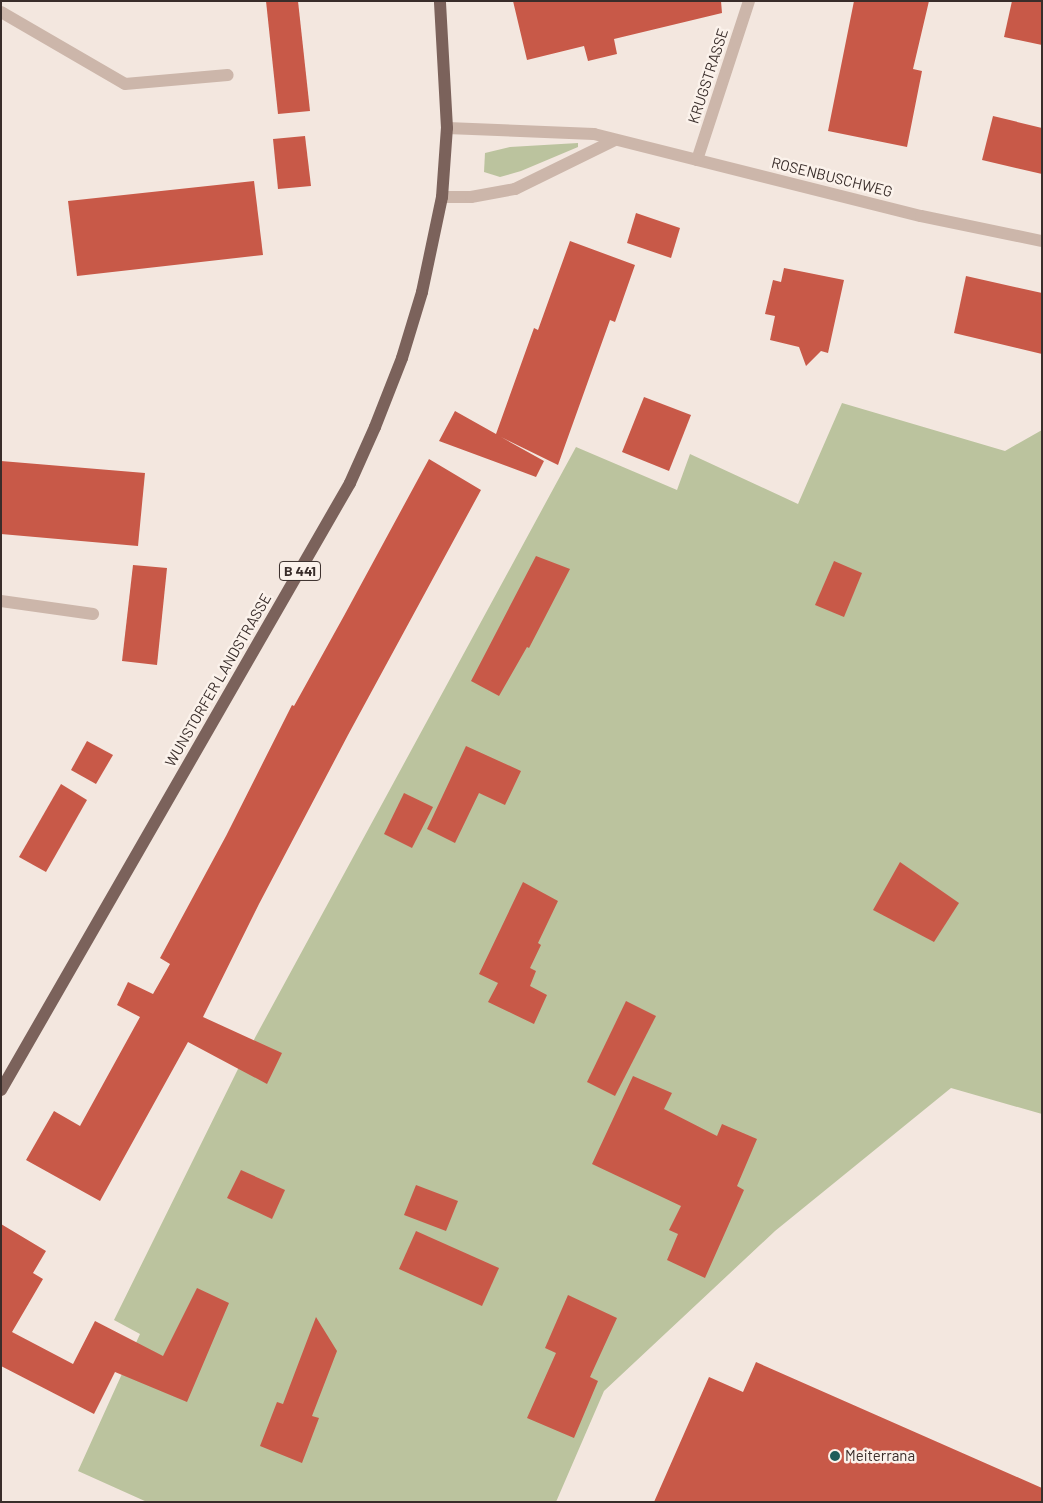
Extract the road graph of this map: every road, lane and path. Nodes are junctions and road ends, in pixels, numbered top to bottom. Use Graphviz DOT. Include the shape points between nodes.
graph roads {
  1 [pos="440,1"];
  2 [pos="749,1"];
  3 [pos="1,12"];
  4 [pos="228,75"];
  5 [pos="446,128"];
  6 [pos="615,140"];
  7 [pos="697,160"];
  8 [pos="442,197"];
  9 [pos="1042,241"];
  10 [pos="1,601"];
  11 [pos="93,614"];
  12 [pos="1,1090"];
  1 -- 5 [label="main road, WUNSTORFER LANDSTRASSE / B 441"];
  2 -- 7 [label="street, KRUGSTRASSE"];
  3 -- 4 [label="street" via="125,84"];
  5 -- 6 [label="street, ROSENBUSCHWEG" via="594,134"];
  5 -- 8 [label="main road, WUNSTORFER LANDSTRASSE / B 441"];
  6 -- 7 [label="street, ROSENBUSCHWEG"];
  6 -- 8 [label="street" via="515,189 471,197"];
  7 -- 9 [label="street, ROSENBUSCHWEG" via="921,216"];
  8 -- 12 [label="main road, WUNSTORFER LANDSTRASSE / B 441" via="422,292 405,348 350,483"];
  10 -- 11 [label="street"];
}
